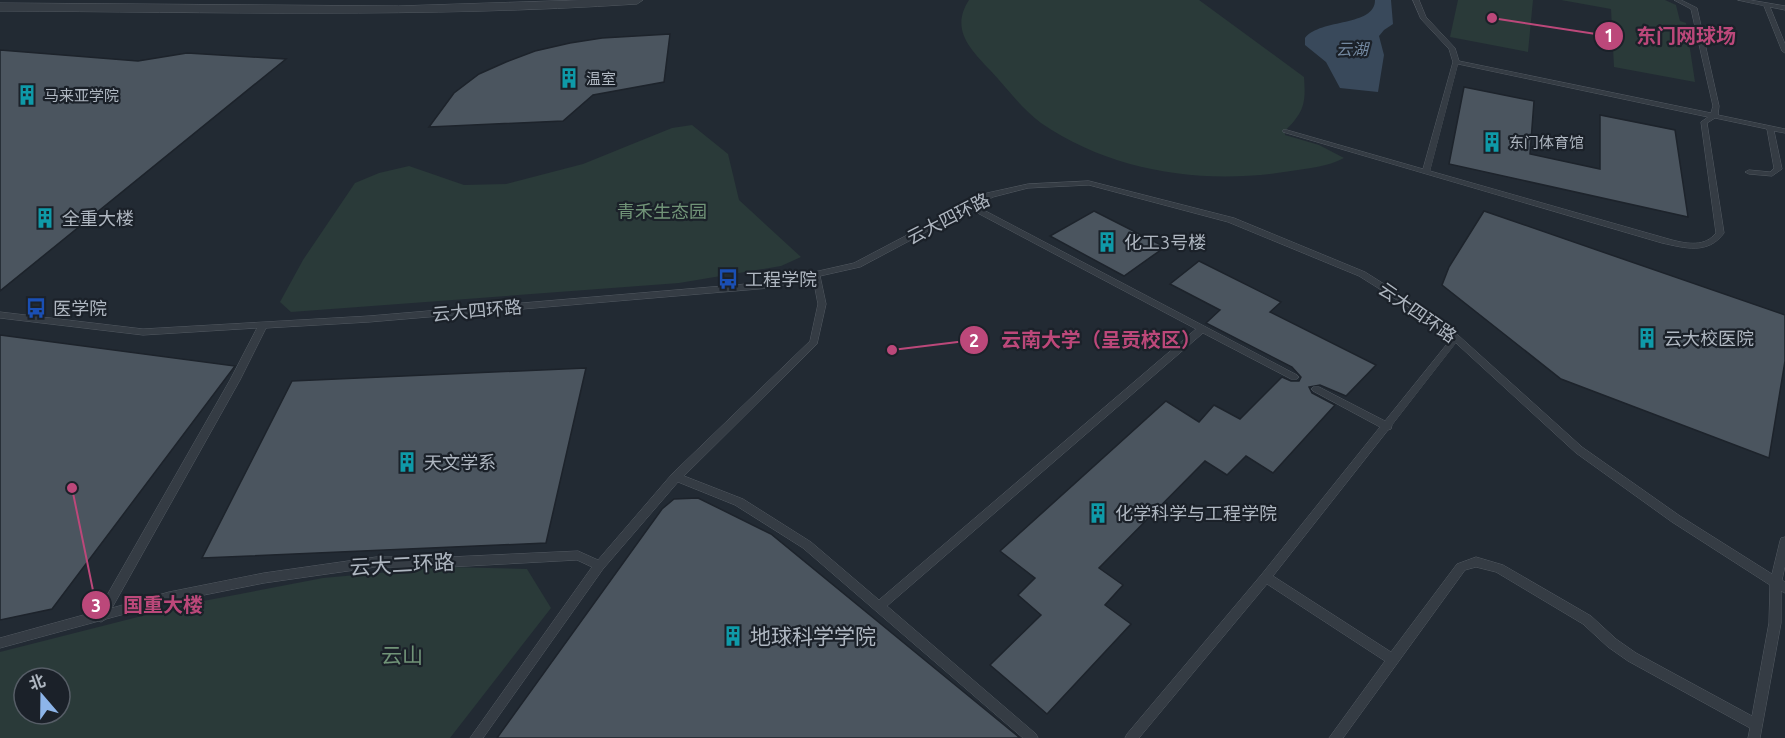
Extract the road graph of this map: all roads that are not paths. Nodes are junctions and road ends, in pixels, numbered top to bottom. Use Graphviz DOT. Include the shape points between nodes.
graph roads {
  1 [pos="637,0"];
  2 [pos="1416,0"];
  3 [pos="1677,0"];
  4 [pos="1741,0"];
  5 [pos="1766,4"];
  6 [pos="0,7"];
  7 [pos="1785,8"];
  8 [pos="1785,51"];
  9 [pos="1456,62"];
  10 [pos="1714,116"];
  11 [pos="1770,128"];
  12 [pos="1285,131"];
  13 [pos="1785,131"];
  14 [pos="1426,171"];
  15 [pos="1749,172"];
  16 [pos="969,205"];
  17 [pos="816,274"];
  18 [pos="0,315"];
  19 [pos="263,326"];
  20 [pos="1202,329"];
  21 [pos="1456,338"];
  22 [pos="1294,377"];
  23 [pos="1316,389"];
  24 [pos="1388,427"];
  25 [pos="676,477"];
  26 [pos="1785,541"];
  27 [pos="599,566"];
  28 [pos="1266,577"];
  29 [pos="1781,585"];
  30 [pos="878,607"];
  31 [pos="101,617"];
  32 [pos="0,643"];
  33 [pos="1393,660"];
  34 [pos="1756,725"];
  35 [pos="1138,736"];
  36 [pos="476,738"];
  37 [pos="1032,738"];
  38 [pos="1335,738"];
  39 [pos="1754,738"];
  1 -- 6 [label="street" via="501,9"];
  2 -- 9 [label="lane" via="1423,18 1452,48"];
  3 -- 10 [label="lane" via="1694,8 1716,106"];
  4 -- 5 [label="lane"];
  5 -- 7 [label="lane"];
  5 -- 8 [label="lane"];
  9 -- 10 [label="lane"];
  9 -- 14 [label="lane"];
  10 -- 11 [label="lane"];
  10 -- 14 [label="lane" via="1704,122 1720,233 1716,241 1705,246 1665,241"];
  11 -- 13 [label="lane"];
  11 -- 15 [label="lane" via="1778,169 1772,174"];
  12 -- 14 [label="lane"];
  16 -- 17 [label="lane, 云大四环路" via="857,265"];
  16 -- 20 [label="lane"];
  16 -- 21 [label="lane, 云大四环路" via="990,195 1028,186 1089,183 1231,220 1362,274"];
  17 -- 19 [label="lane, 云大四环路" via="770,285"];
  17 -- 25 [label="lane" via="822,304 814,342"];
  18 -- 19 [label="lane, 云大四环路" via="143,332"];
  19 -- 31 [label="lane"];
  20 -- 22 [label="lane"];
  20 -- 30 [label="lane"];
  21 -- 24 [label="lane"];
  21 -- 29 [label="lane, 云大四环路" via="1579,450 1676,519"];
  23 -- 24 [label="lane"];
  24 -- 28 [label="lane"];
  25 -- 27 [label="lane"];
  25 -- 30 [label="lane" via="739,502 807,545"];
  26 -- 29 [label="lane"];
  27 -- 31 [label="lane, 云大二环路" via="578,555 376,562 264,578 169,597"];
  27 -- 36 [label="lane"];
  28 -- 33 [label="lane"];
  28 -- 35 [label="lane"];
  29 -- 34 [label="lane"];
  30 -- 37 [label="lane"];
  31 -- 32 [label="lane, 云大二环路"];
  33 -- 34 [label="lane" via="1461,567 1476,562 1499,568 1587,620 1632,657"];
  33 -- 38 [label="lane"];
  34 -- 39 [label="lane"];
}
